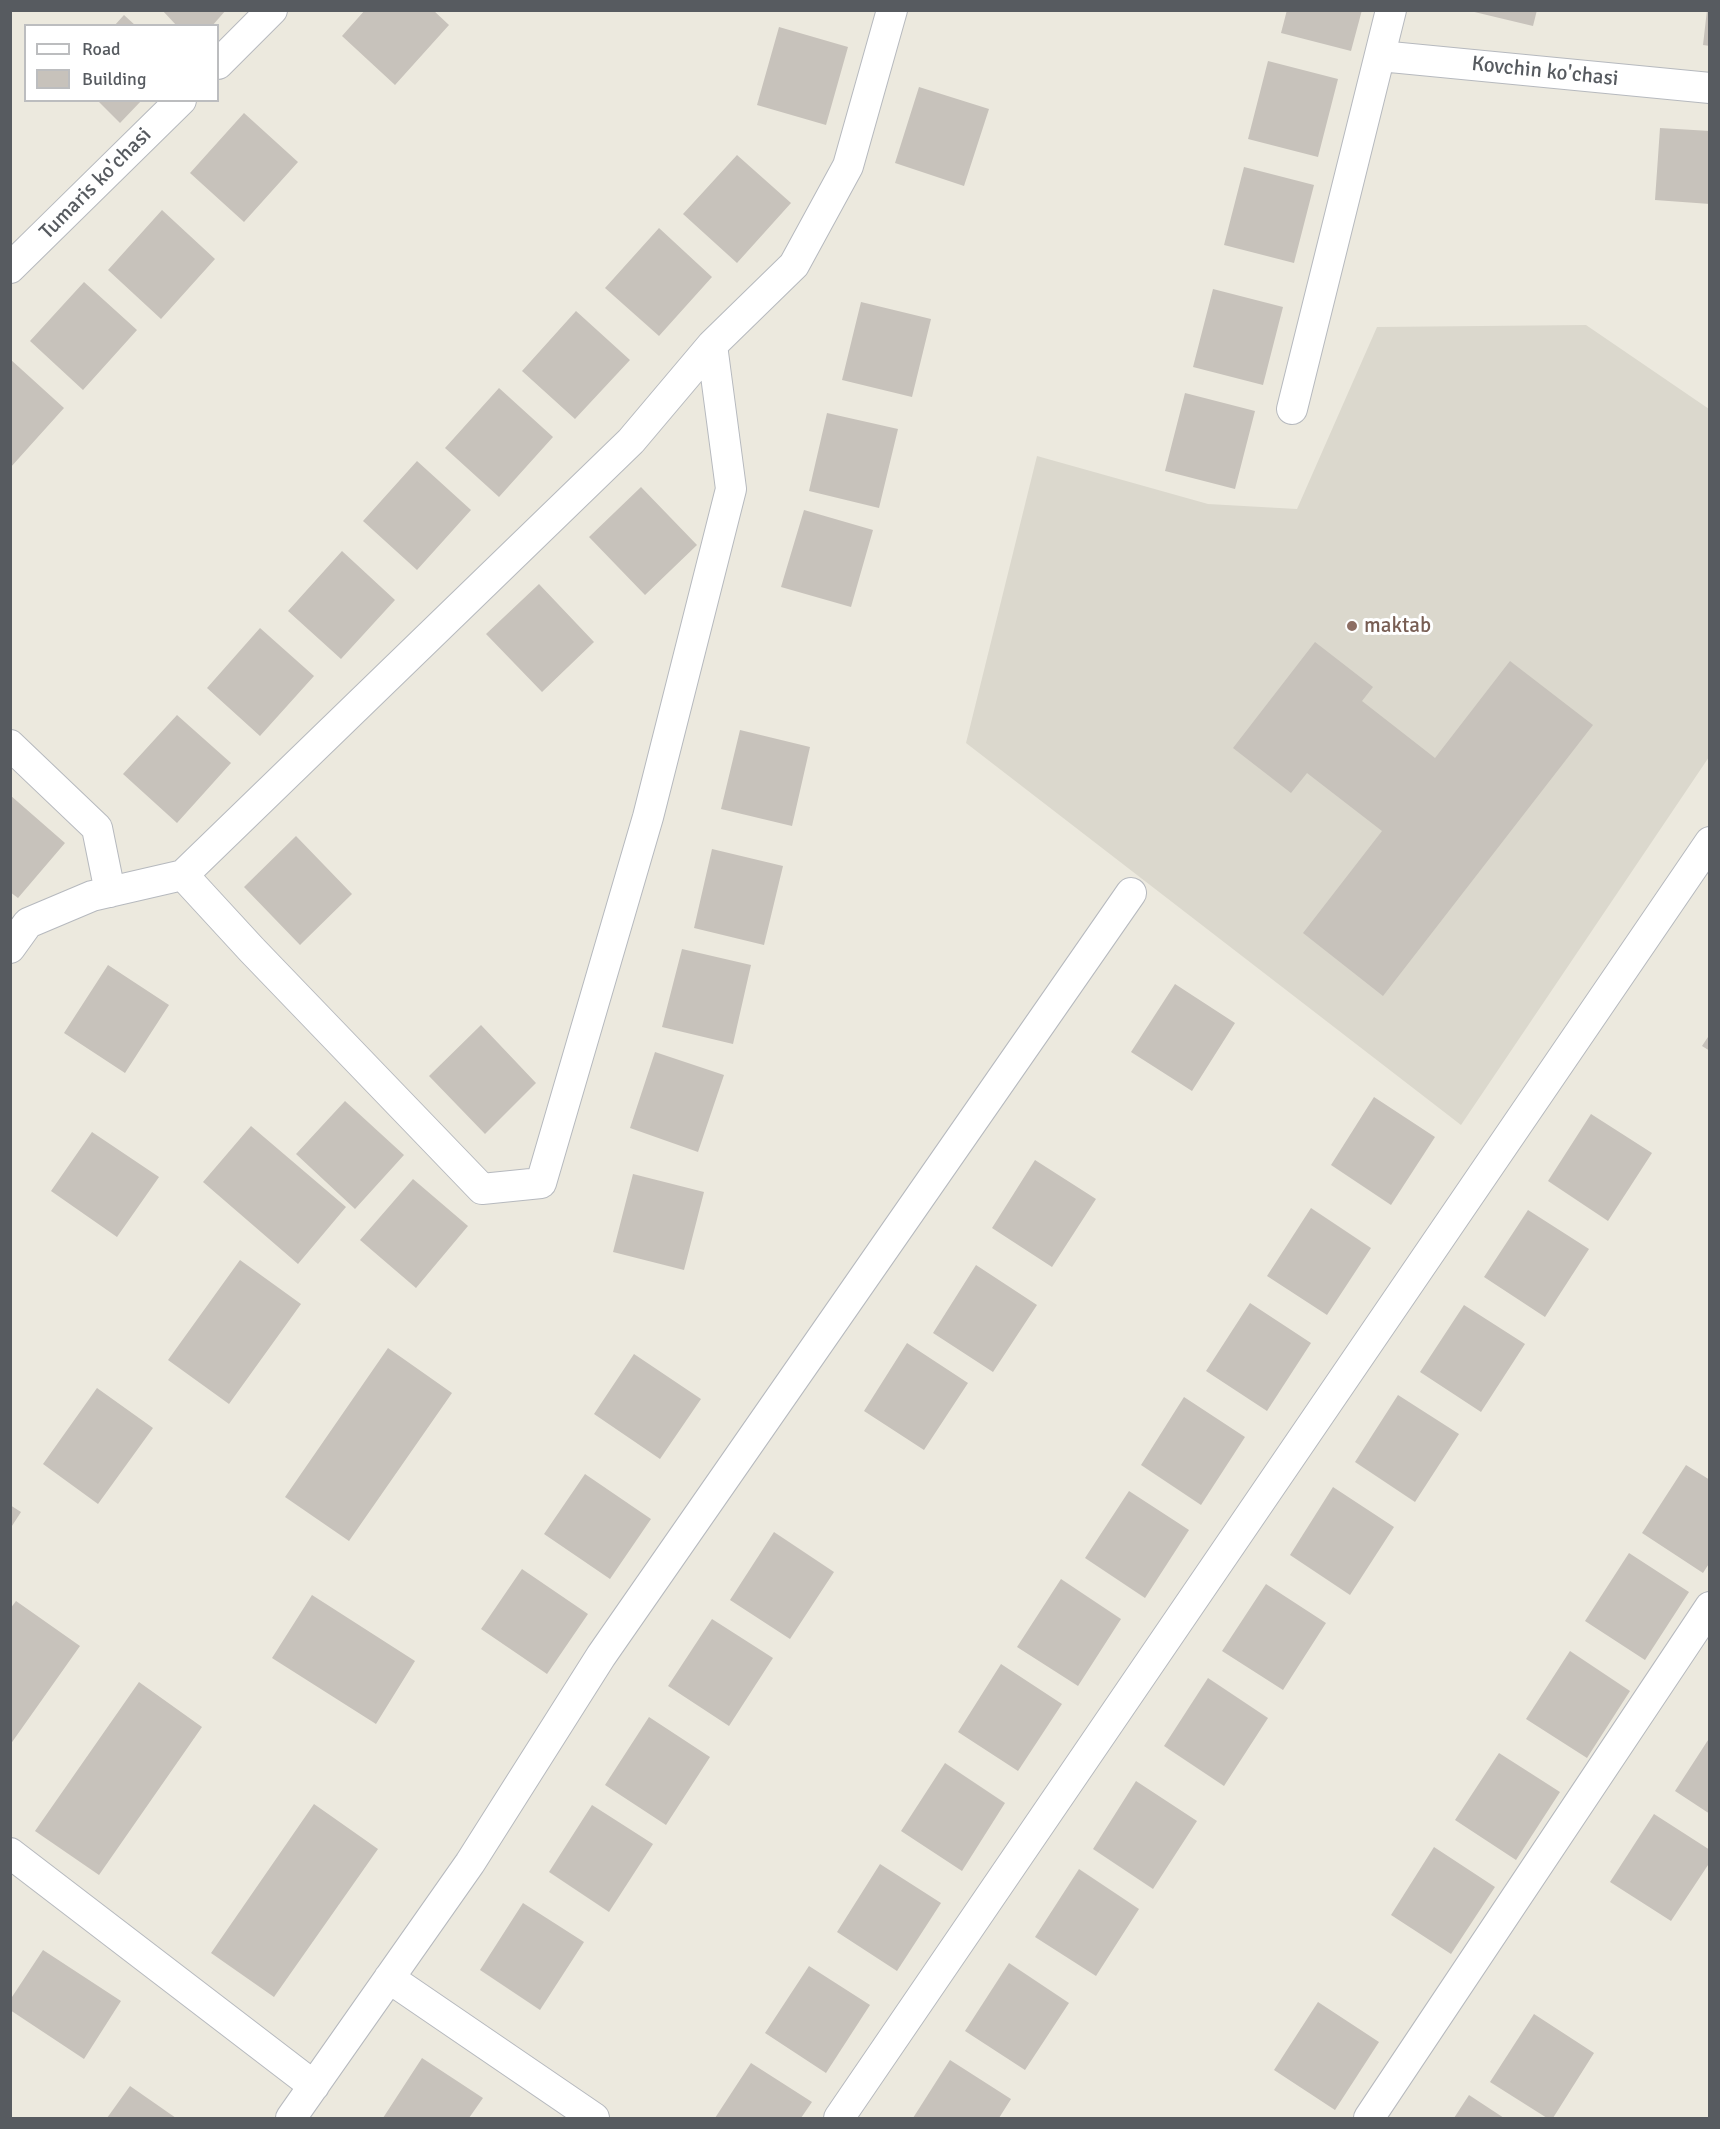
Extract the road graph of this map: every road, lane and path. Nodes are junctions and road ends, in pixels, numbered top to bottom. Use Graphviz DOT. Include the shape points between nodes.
graph roads {
  1 [pos="272,10"];
  2 [pos="892,10"];
  3 [pos="1391,10"];
  4 [pos="1380,56"];
  5 [pos="219,63"];
  6 [pos="1710,88"];
  7 [pos="179,102"];
  8 [pos="10,268"];
  9 [pos="712,345"];
  10 [pos="1292,409"];
  11 [pos="10,745"];
  12 [pos="1710,842"];
  13 [pos="183,875"];
  14 [pos="110,892"];
  15 [pos="1131,893"];
  16 [pos="10,948"];
  17 [pos="1710,1607"];
  18 [pos="10,1853"];
  19 [pos="389,1978"];
  20 [pos="314,2086"];
  21 [pos="291,2118"];
  22 [pos="594,2118"];
  23 [pos="839,2118"];
  24 [pos="1369,2118"];
  1 -- 5 [label="street"];
  2 -- 9 [label="street" via="848,166 794,265"];
  3 -- 4 [label="street"];
  4 -- 6 [label="street, Kovchin ko'chasi"];
  4 -- 10 [label="street"];
  7 -- 8 [label="street, Tumaris ko'chasi"];
  9 -- 13 [label="street" via="631,441"];
  9 -- 13 [label="street" via="731,489 648,817 541,1183 482,1189"];
  11 -- 14 [label="street" via="97,828"];
  12 -- 23 [label="street"];
  13 -- 14 [label="street"];
  14 -- 16 [label="street" via="28,923"];
  15 -- 19 [label="street" via="608,1646 470,1863"];
  17 -- 24 [label="street"];
  18 -- 20 [label="street"];
  19 -- 20 [label="street"];
  19 -- 22 [label="street"];
  20 -- 21 [label="street"];
}
